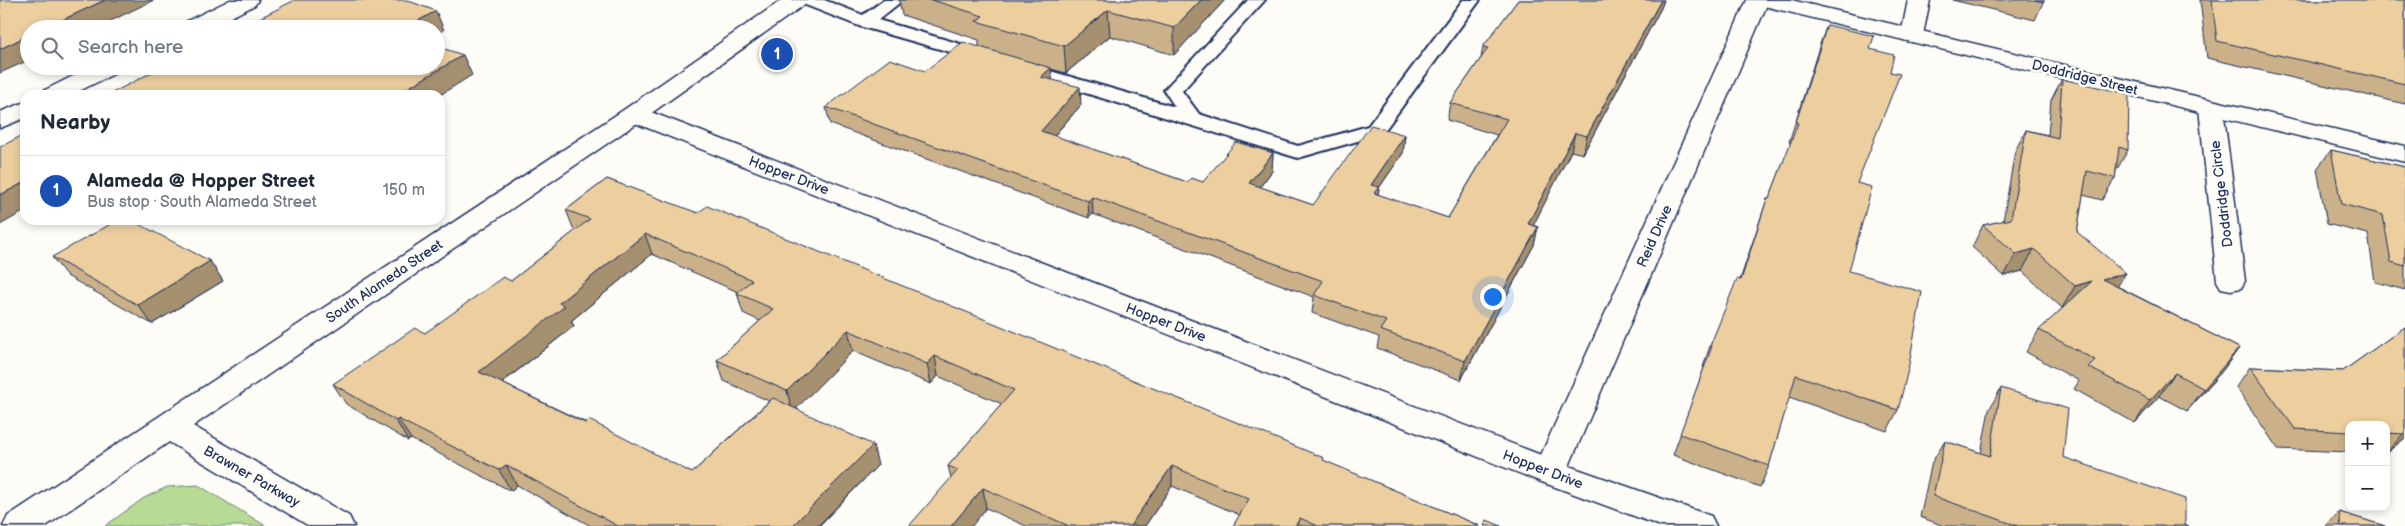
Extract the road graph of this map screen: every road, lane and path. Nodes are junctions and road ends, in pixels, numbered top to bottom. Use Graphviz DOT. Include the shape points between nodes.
graph roads {
  1 [pos="247,0"];
  2 [pos="796,0"];
  3 [pos="809,0"];
  4 [pos="895,0"];
  5 [pos="1257,0"];
  6 [pos="1472,0"];
  7 [pos="1758,0"];
  8 [pos="1764,0"];
  9 [pos="1918,0"];
  10 [pos="207,20"];
  11 [pos="865,22"];
  12 [pos="1912,35"];
  13 [pos="94,75"];
  14 [pos="64,90"];
  15 [pos="2211,108"];
  16 [pos="20,111"];
  17 [pos="634,114"];
  18 [pos="1192,118"];
  19 [pos="0,121"];
  20 [pos="2405,154"];
  21 [pos="2231,281"];
  22 [pos="167,426"];
  23 [pos="1550,472"];
  24 [pos="20,526"];
  25 [pos="337,526"];
  26 [pos="1699,526"];
  1 -- 10 [label="street"];
  2 -- 17 [label="street, South Alameda Street"];
  3 -- 11 [label="lane"];
  4 -- 11 [label="lane"];
  5 -- 18 [label="lane" via="1172,90"];
  6 -- 18 [label="lane" via="1375,130 1298,152"];
  7 -- 23 [label="street, Reid Drive"];
  8 -- 12 [label="street, Doddridge Street"];
  9 -- 12 [label="street"];
  11 -- 18 [label="lane"];
  12 -- 15 [label="street, Doddridge Street"];
  13 -- 14 [label="street"];
  15 -- 20 [label="street, Doddridge Street"];
  15 -- 21 [label="street, Doddridge Circle"];
  16 -- 19 [label="street"];
  17 -- 22 [label="street, South Alameda Street"];
  17 -- 23 [label="street, Hopper Drive"];
  22 -- 24 [label="street, South Alameda Street"];
  22 -- 25 [label="street, Brawner Parkway"];
  23 -- 26 [label="street, Hopper Drive"];
}
